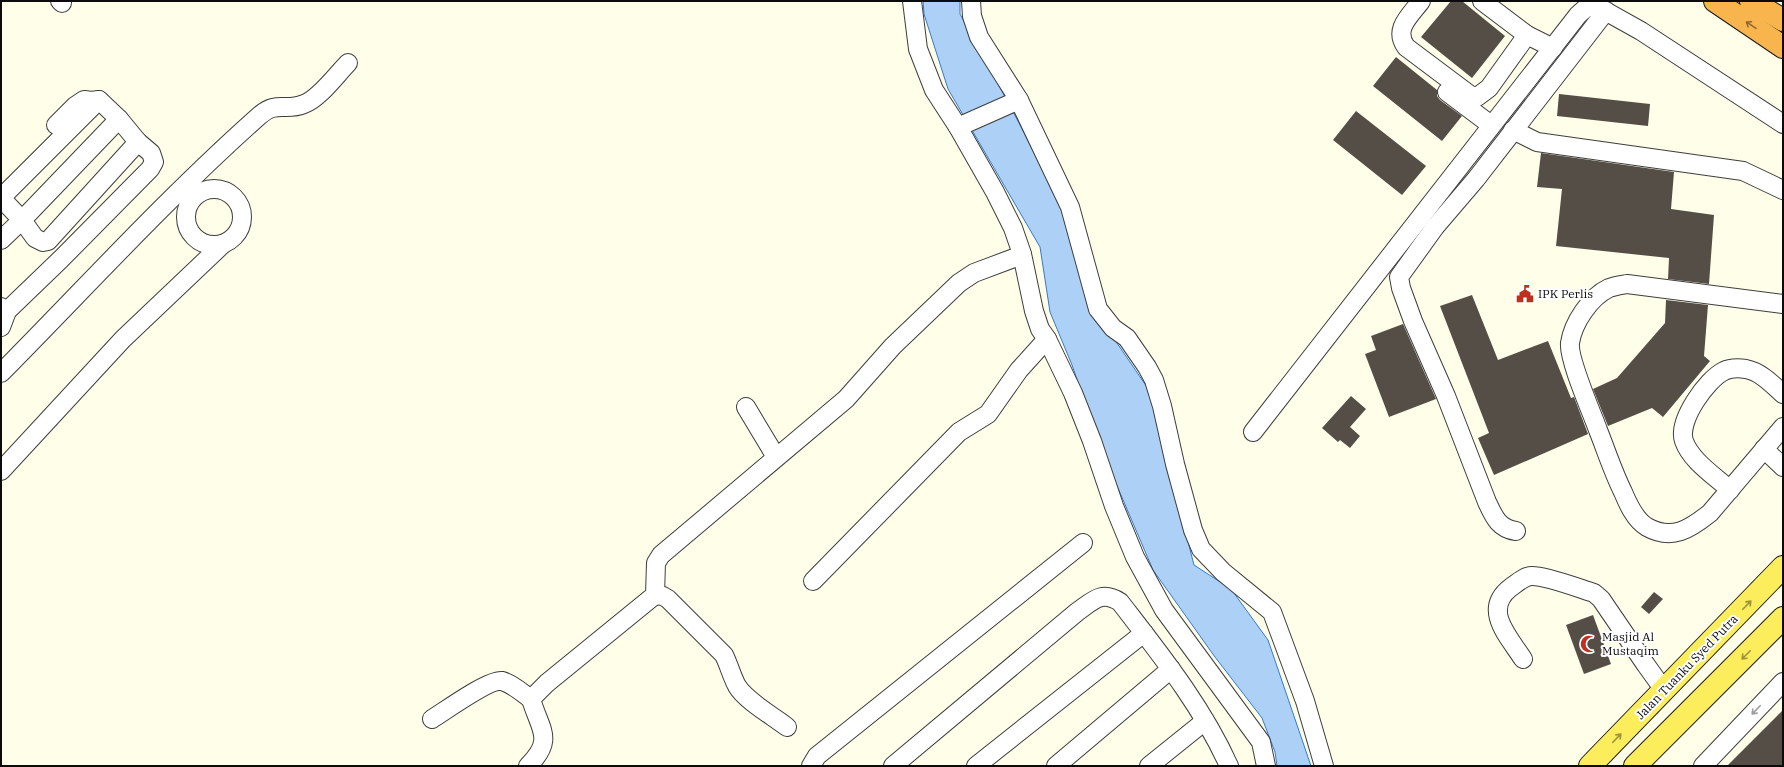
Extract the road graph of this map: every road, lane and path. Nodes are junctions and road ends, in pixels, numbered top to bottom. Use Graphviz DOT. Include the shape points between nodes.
graph roads {
  1 [pos="912,1"];
  2 [pos="971,1"];
  3 [pos="1421,1"];
  4 [pos="1482,1"];
  5 [pos="1715,1"];
  6 [pos="1751,1"];
  7 [pos="1606,11"];
  8 [pos="1783,20"];
  9 [pos="1527,35"];
  10 [pos="1783,47"];
  11 [pos="1553,48"];
  12 [pos="1397,53"];
  13 [pos="348,63"];
  14 [pos="99,100"];
  15 [pos="1015,102"];
  16 [pos="119,119"];
  17 [pos="1783,124"];
  18 [pos="56,125"];
  19 [pos="963,125"];
  20 [pos="1491,126"];
  21 [pos="1513,130"];
  22 [pos="138,142"];
  23 [pos="1783,190"];
  24 [pos="1,198"];
  25 [pos="160,211"];
  26 [pos="186,213"];
  27 [pos="22,220"];
  28 [pos="1,240"];
  29 [pos="223,244"];
  30 [pos="1022,255"];
  31 [pos="1783,304"];
  32 [pos="2,319"];
  33 [pos="1047,339"];
  34 [pos="1,374"];
  35 [pos="1783,394"];
  36 [pos="746,407"];
  37 [pos="1783,426"];
  38 [pos="1253,432"];
  39 [pos="1764,449"];
  40 [pos="776,457"];
  41 [pos="1783,467"];
  42 [pos="1,472"];
  43 [pos="1730,490"];
  44 [pos="1516,531"];
  45 [pos="1084,543"];
  46 [pos="1783,567"];
  47 [pos="813,581"];
  48 [pos="655,595"];
  49 [pos="1783,618"];
  50 [pos="1144,633"];
  51 [pos="1523,659"];
  52 [pos="1171,669"];
  53 [pos="1783,682"];
  54 [pos="1664,690"];
  55 [pos="531,699"];
  56 [pos="432,719"];
  57 [pos="1205,721"];
  58 [pos="787,727"];
  59 [pos="1077,759"];
  60 [pos="528,766"];
  61 [pos="811,766"];
  62 [pos="893,766"];
  63 [pos="976,766"];
  64 [pos="1056,766"];
  65 [pos="1148,766"];
  66 [pos="1229,766"];
  67 [pos="1266,766"];
  68 [pos="1324,766"];
  69 [pos="1590,766"];
  70 [pos="1635,766"];
  71 [pos="1703,766"];
  1 -- 19 [label="street" via="918,49 934,90"];
  2 -- 15 [label="street" via="972,16 979,38"];
  3 -- 9 [label="street" via="1401,28 1401,40 1406,47 1470,95 1477,96 1489,88"];
  4 -- 9 [label="street"];
  10 -- 5 [label="highway, one-way"];
  6 -- 8 [label="highway"];
  7 -- 11 [label="street" via="1598,7 1587,7 1578,14"];
  7 -- 17 [label="street"];
  7 -- 21 [label="street"];
  9 -- 11 [label="street"];
  11 -- 20 [label="street"];
  12 -- 20 [label="street"];
  13 -- 25 [label="street" via="319,94 305,104 268,109"];
  14 -- 16 [label="street"];
  14 -- 18 [label="street" via="84,100"];
  14 -- 24 [label="street"];
  15 -- 19 [label="street"];
  15 -- 68 [label="street" via="1070,207 1098,309 1113,328 1127,338 1154,380 1193,530 1201,549 1223,572 1272,612 1305,701"];
  16 -- 22 [label="street"];
  16 -- 27 [label="street"];
  19 -- 30 [label="street" via="1013,228"];
  20 -- 38 [label="street"];
  21 -- 23 [label="street" via="1537,142 1743,172"];
  21 -- 44 [label="street" via="1402,270 1398,280 1446,396 1478,483 1495,519 1506,529"];
  22 -- 27 [label="street" via="48,241 43,242 35,238"];
  22 -- 32 [label="street" via="151,153 154,162 150,169"];
  24 -- 27 [label="street"];
  25 -- 26 [label="street"];
  25 -- 34 [label="street"];
  26 -- 29 [label="street" via="187,225 192,235 201,242"];
  26 -- 29 [label="street" via="191,201 202,191 220,189 236,199 243,218 240,229 233,238"];
  27 -- 28 [label="street"];
  29 -- 42 [label="street" via="123,339"];
  30 -- 33 [label="street" via="1034,311 1040,329"];
  30 -- 40 [label="street" via="974,273 959,283 878,361 846,399"];
  31 -- 43 [label="street" via="1627,284 1609,288 1588,304 1575,325 1570,345 1578,378 1622,492 1638,519 1647,527 1658,531 1680,533 1710,513"];
  33 -- 47 [label="street" via="1019,370 988,414 959,432"];
  33 -- 67 [label="street" via="1073,393 1121,524 1144,574 1164,610 1261,742"];
  35 -- 43 [label="street" via="1754,371 1726,370 1718,374 1688,412 1682,432 1684,441 1700,463"];
  36 -- 40 [label="street"];
  37 -- 39 [label="street"];
  39 -- 41 [label="street"];
  39 -- 43 [label="street"];
  40 -- 48 [label="street" via="661,555 656,563"];
  45 -- 61 [label="street" via="817,756"];
  54 -- 46 [label="main road, Jalan Tuanku Syed Putra, one-way"];
  48 -- 55 [label="street"];
  48 -- 58 [label="street" via="668,599 724,655 743,694"];
  49 -- 70 [label="main road, one-way"];
  50 -- 52 [label="street"];
  50 -- 62 [label="street" via="1120,602 1111,596 1096,599 1077,612"];
  50 -- 63 [label="street"];
  51 -- 54 [label="street" via="1499,622 1499,601 1520,581 1530,576 1540,577 1601,598"];
  52 -- 57 [label="street"];
  52 -- 59 [label="street"];
  53 -- 71 [label="street, one-way"];
  69 -- 54 [label="main road, Jalan Tuanku Syed Putra, one-way"];
  55 -- 56 [label="street" via="506,683 496,681"];
  55 -- 60 [label="street" via="542,728 543,744 539,755"];
  57 -- 65 [label="street"];
  57 -- 66 [label="street"];
  59 -- 64 [label="street"];
}
